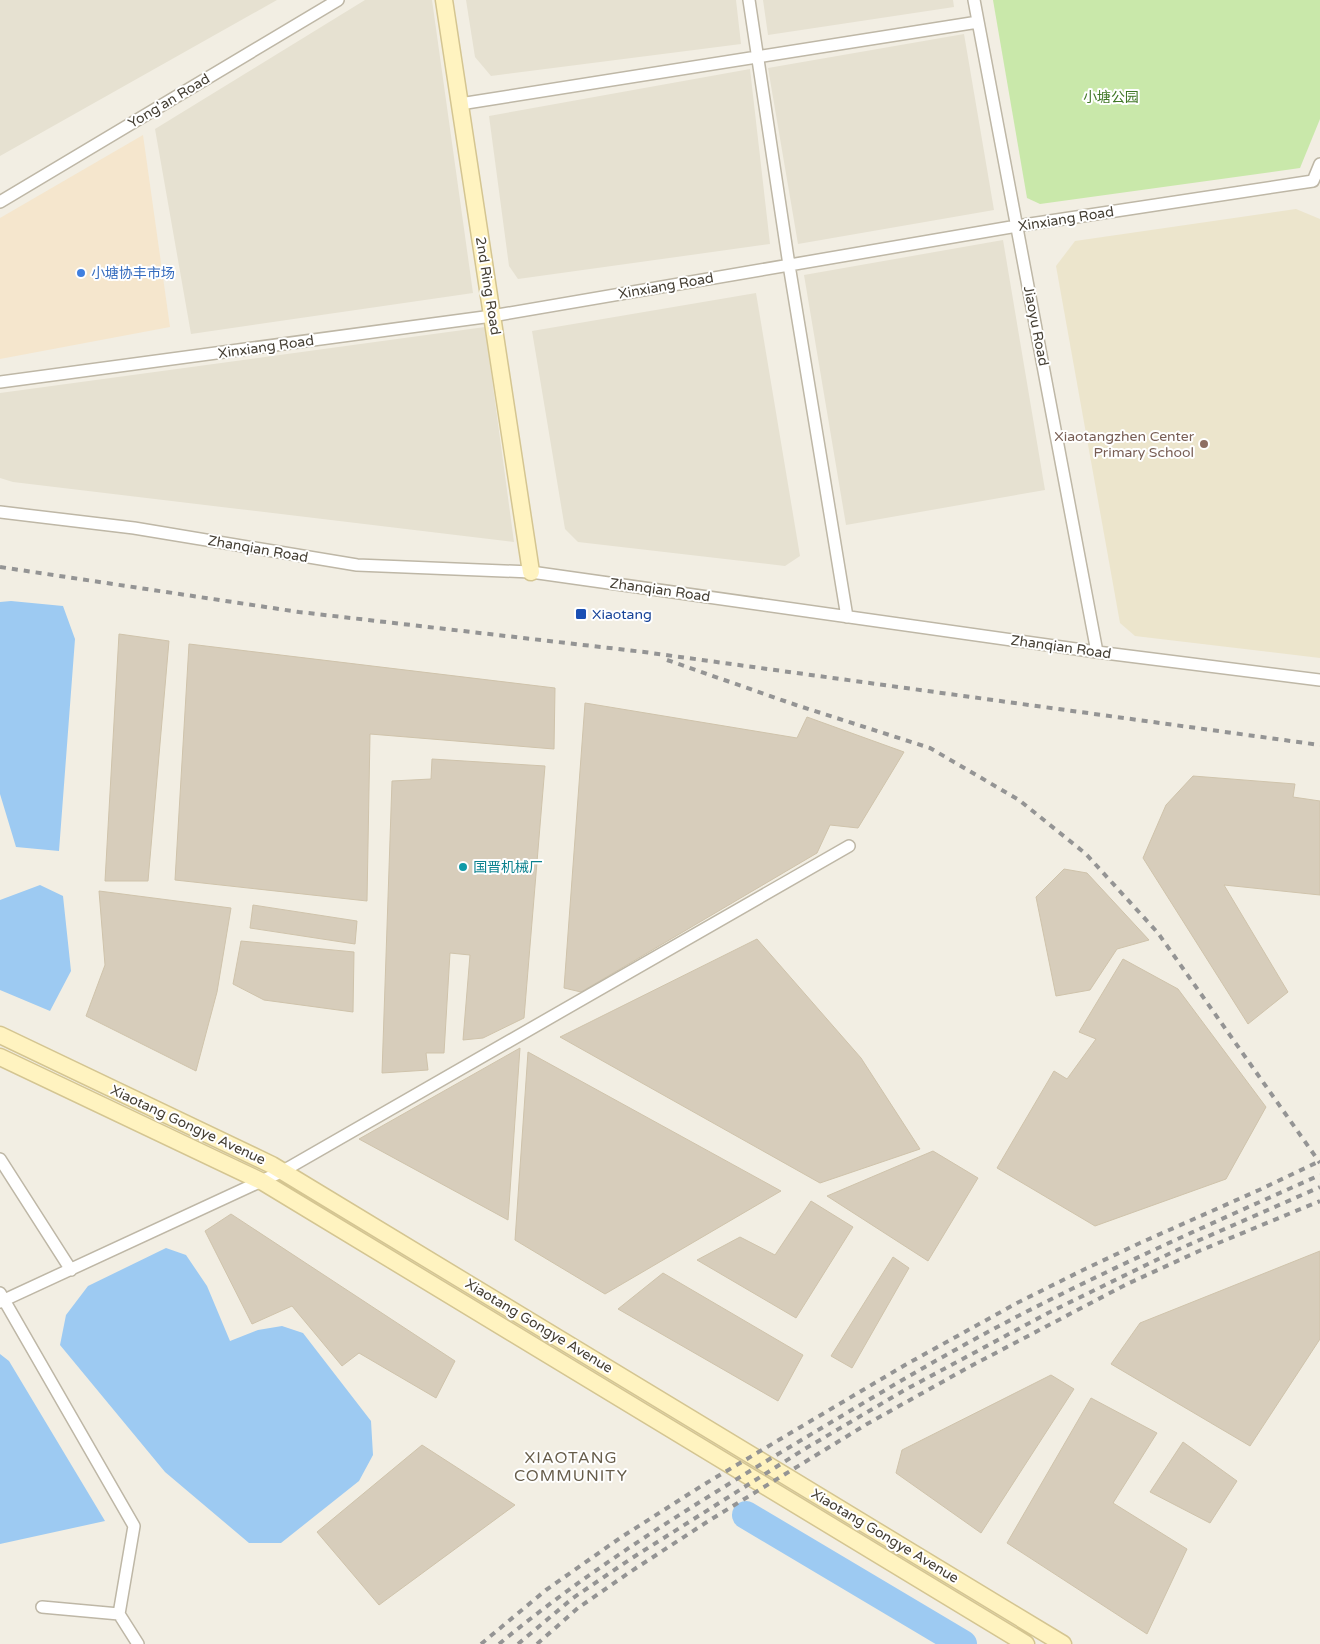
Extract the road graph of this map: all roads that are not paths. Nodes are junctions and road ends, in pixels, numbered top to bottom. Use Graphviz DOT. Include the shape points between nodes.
graph roads {
  1 [pos="338,0"];
  2 [pos="444,0"];
  3 [pos="749,0"];
  4 [pos="974,0"];
  5 [pos="978,22"];
  6 [pos="758,56"];
  7 [pos="460,104"];
  8 [pos="1320,164"];
  9 [pos="1316,183"];
  10 [pos="0,202"];
  11 [pos="1017,226"];
  12 [pos="789,265"];
  13 [pos="492,316"];
  14 [pos="0,382"];
  15 [pos="0,512"];
  16 [pos="531,572"];
  17 [pos="847,617"];
  18 [pos="1097,652"];
  19 [pos="1320,680"];
  20 [pos="849,846"];
  21 [pos="0,1036"];
  22 [pos="0,1057"];
  23 [pos="0,1159"];
  24 [pos="283,1172"];
  25 [pos="263,1182"];
  26 [pos="71,1270"];
  27 [pos="1,1299"];
  28 [pos="42,1607"];
  29 [pos="119,1614"];
  30 [pos="138,1644"];
  31 [pos="1026,1644"];
  32 [pos="1063,1644"];
  1 -- 10 [label="street, Yong'an Road"];
  2 -- 7 [label="main road, 2nd Ring Road"];
  3 -- 6 [label="street"];
  4 -- 5 [label="street, Jiaoyu Road"];
  5 -- 6 [label="street"];
  5 -- 11 [label="street, Jiaoyu Road"];
  6 -- 7 [label="street"];
  6 -- 12 [label="street"];
  7 -- 13 [label="main road, 2nd Ring Road"];
  8 -- 9 [label="street, Xinxiang Road"];
  9 -- 11 [label="street, Xinxiang Road"];
  11 -- 12 [label="street, Xinxiang Road"];
  11 -- 18 [label="street, Jiaoyu Road"];
  12 -- 13 [label="street, Xinxiang Road"];
  12 -- 17 [label="street"];
  13 -- 14 [label="street, Xinxiang Road"];
  13 -- 16 [label="main road, 2nd Ring Road"];
  15 -- 16 [label="street, Zhanqian Road" via="134,528 357,566"];
  16 -- 17 [label="street, Zhanqian Road"];
  17 -- 18 [label="street, Zhanqian Road"];
  18 -- 19 [label="street, Zhanqian Road"];
  20 -- 24 [label="street"];
  21 -- 24 [label="main road, Xiaotang Gongye Avenue"];
  22 -- 25 [label="main road, Xiaotang Gongye Avenue"];
  23 -- 26 [label="street"];
  24 -- 25 [label="street"];
  24 -- 32 [label="main road, Xiaotang Gongye Avenue"];
  25 -- 26 [label="street"];
  25 -- 31 [label="main road, Xiaotang Gongye Avenue"];
  26 -- 27 [label="street"];
  27 -- 29 [label="street" via="134,1526"];
  28 -- 29 [label="street"];
  29 -- 30 [label="street"];
}
